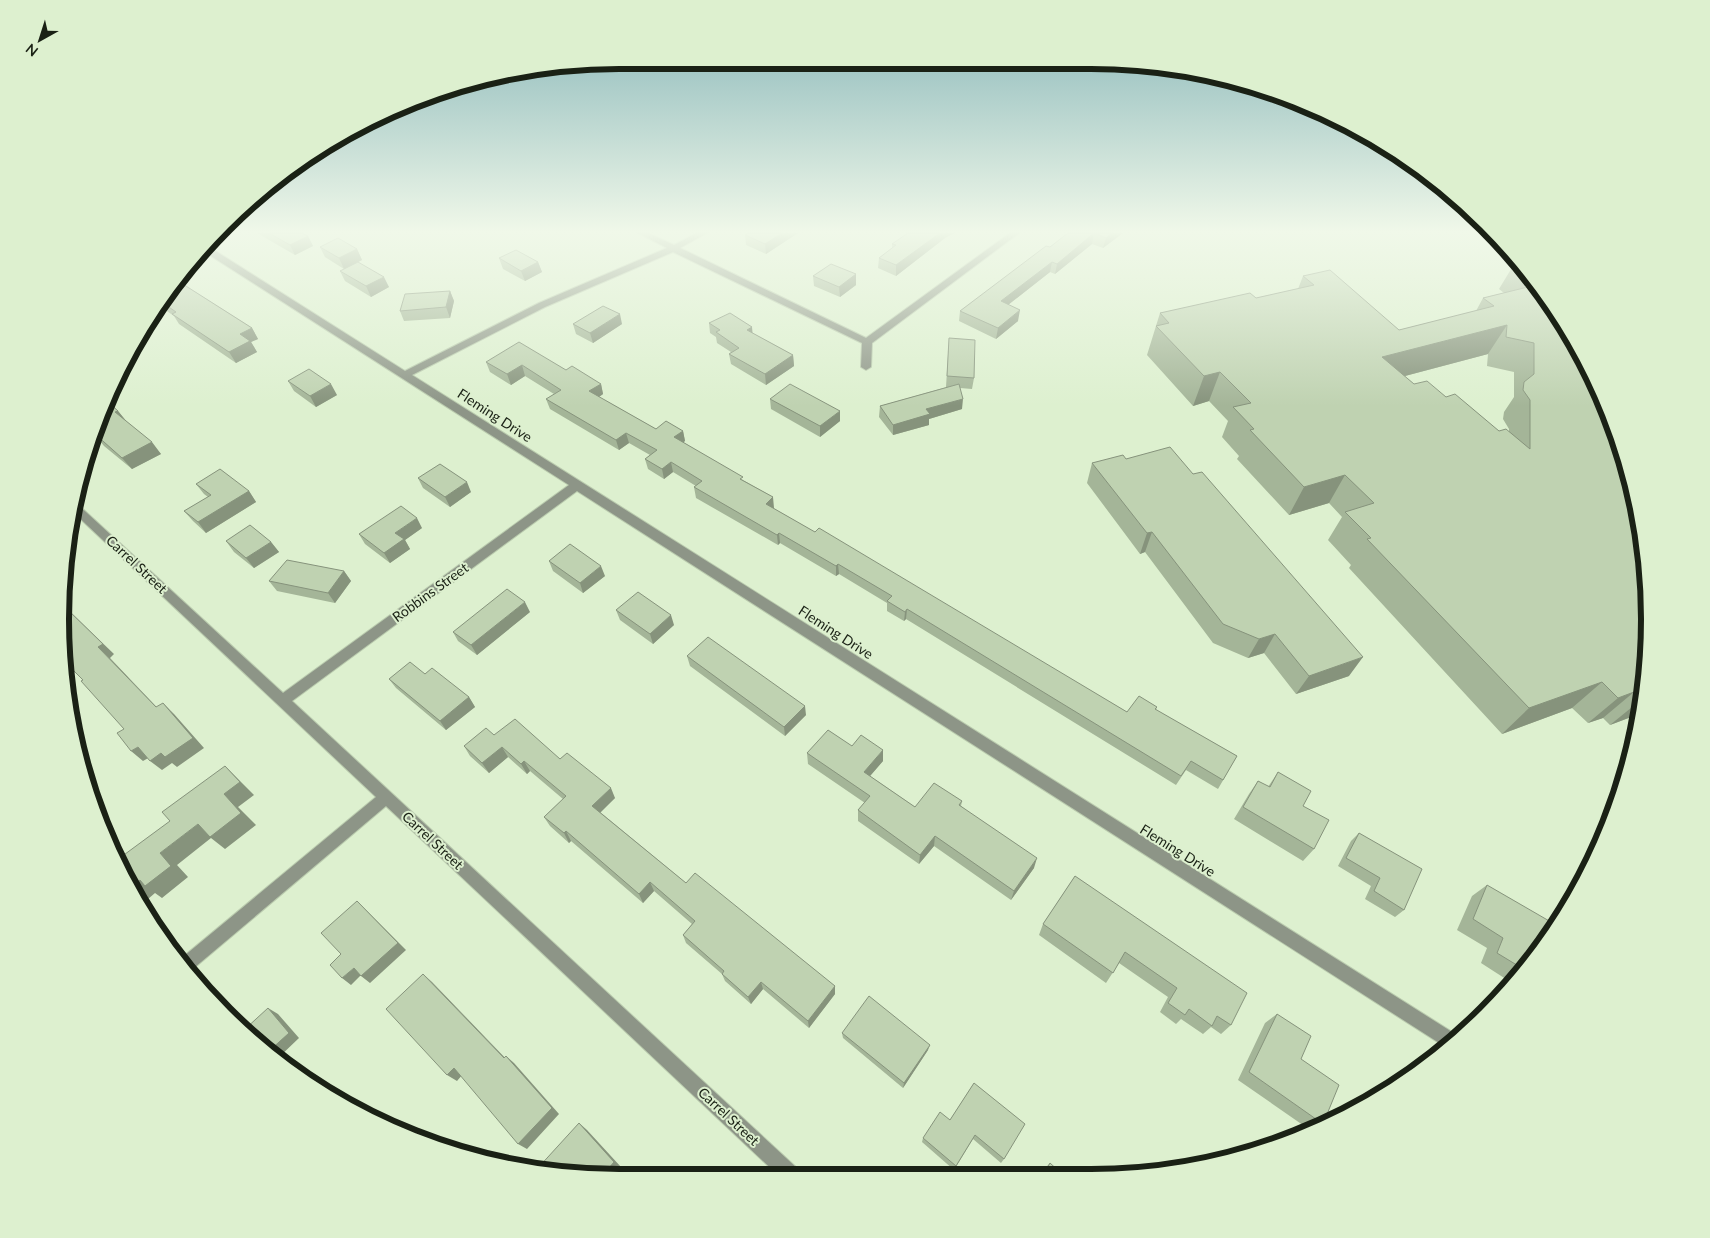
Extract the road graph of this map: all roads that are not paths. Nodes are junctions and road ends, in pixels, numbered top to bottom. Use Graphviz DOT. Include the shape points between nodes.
graph roads {
  1 [pos="272,291"];
  2 [pos="574,291"];
  3 [pos="762,291"];
  4 [pos="937,291"];
  5 [pos="867,342"];
  6 [pos="866,367"];
  7 [pos="405,375"];
  8 [pos="577,485"];
  9 [pos="79,511"];
  10 [pos="283,700"];
  11 [pos="387,797"];
  12 [pos="189,963"];
  13 [pos="1447,1039"];
  14 [pos="786,1169"];
  1 -- 7 [label="street, Fleming Drive"];
  2 -- 7 [label="street" via="509,320"];
  3 -- 5 [label="street"];
  4 -- 5 [label="street"];
  5 -- 6 [label="street"];
  7 -- 8 [label="street, Fleming Drive"];
  8 -- 10 [label="street, Robbins Street"];
  8 -- 13 [label="street, Fleming Drive"];
  9 -- 10 [label="street, Carrel Street"];
  10 -- 11 [label="street, Carrel Street"];
  11 -- 12 [label="street"];
  11 -- 14 [label="street, Carrel Street"];
}
